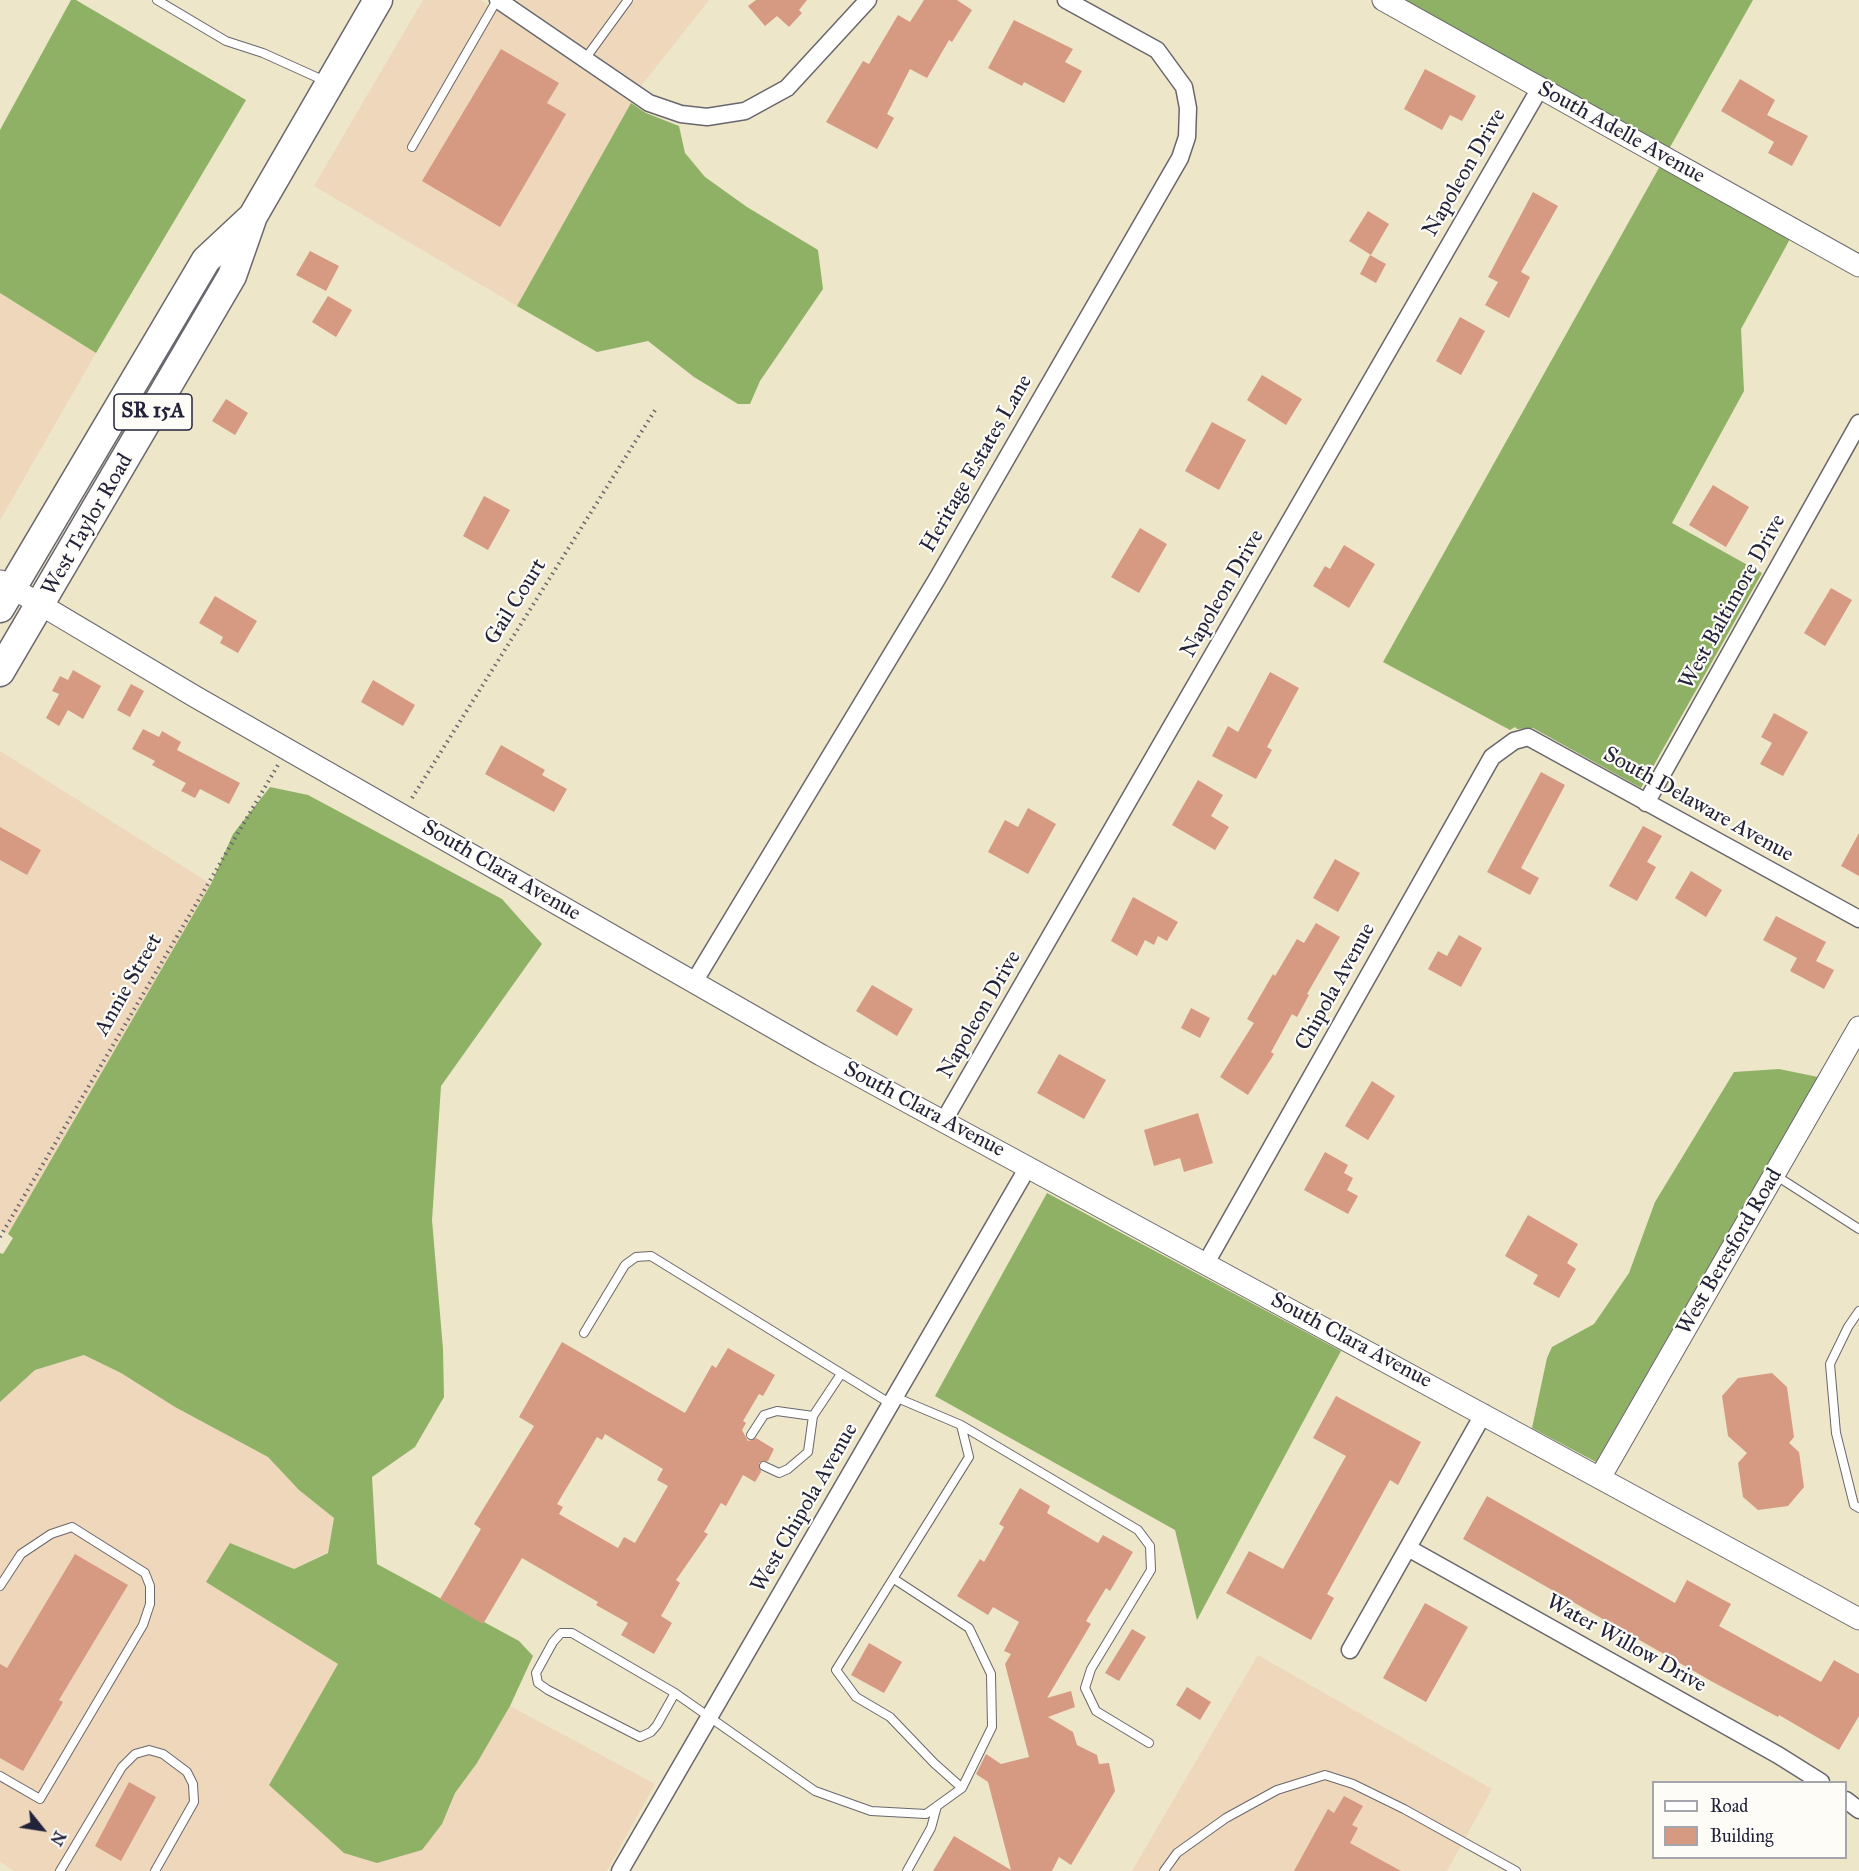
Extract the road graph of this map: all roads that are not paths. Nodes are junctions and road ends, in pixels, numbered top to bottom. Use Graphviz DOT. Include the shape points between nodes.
graph roads {
  1 [pos="157,0"];
  2 [pos="378,0"];
  3 [pos="498,0"];
  4 [pos="628,0"];
  5 [pos="868,0"];
  6 [pos="1066,0"];
  7 [pos="1383,0"];
  8 [pos="585,60"];
  9 [pos="331,83"];
  10 [pos="1540,88"];
  11 [pos="412,147"];
  12 [pos="253,216"];
  13 [pos="1859,266"];
  14 [pos="1859,423"];
  15 [pos="4,592"];
  16 [pos="42,603"];
  17 [pos="0,672"];
  18 [pos="1514,741"];
  19 [pos="1646,803"];
  20 [pos="1859,919"];
  21 [pos="694,981"];
  22 [pos="1859,1027"];
  23 [pos="944,1122"];
  24 [pos="1028,1167"];
  25 [pos="1774,1174"];
  26 [pos="1859,1229"];
  27 [pos="1206,1263"];
  28 [pos="1859,1311"];
  29 [pos="584,1333"];
  30 [pos="842,1374"];
  31 [pos="893,1400"];
  32 [pos="1484,1413"];
  33 [pos="813,1416"];
  34 [pos="961,1425"];
  35 [pos="751,1435"];
  36 [pos="764,1466"];
  37 [pos="1601,1476"];
  38 [pos="1859,1508"];
  39 [pos="1408,1548"];
  40 [pos="894,1579"];
  41 [pos="0,1586"];
  42 [pos="1859,1619"];
  43 [pos="1350,1650"];
  44 [pos="675,1694"];
  45 [pos="710,1716"];
  46 [pos="1149,1743"];
  47 [pos="0,1776"];
  48 [pos="1819,1781"];
  49 [pos="962,1788"];
  50 [pos="937,1806"];
  51 [pos="60,1871"];
  52 [pos="155,1871"];
  53 [pos="620,1871"];
  54 [pos="907,1871"];
  55 [pos="1164,1871"];
  56 [pos="1516,1871"];
  1 -- 9 [label="lane" via="226,41"];
  2 -- 9 [label="highway, SR 15A"];
  3 -- 8 [label="street"];
  3 -- 11 [label="lane"];
  4 -- 8 [label="lane"];
  5 -- 8 [label="street" via="786,88 745,111 707,117 681,114 649,103"];
  6 -- 21 [label="street, Heritage Estates Lane" via="1157,50 1184,87 1187,137 1180,158 937,579"];
  7 -- 10 [label="street, South Adelle Avenue"];
  9 -- 12 [label="highway, West Taylor Road / SR 15A"];
  10 -- 13 [label="street, South Adelle Avenue"];
  10 -- 23 [label="street, Napoleon Drive"];
  12 -- 15 [label="highway, West Taylor Road / SR 15A" via="206,260"];
  12 -- 16 [label="highway, West Taylor Road / SR 15A" via="232,276"];
  14 -- 19 [label="street, West Baltimore Drive"];
  15 -- 16 [label="street, South Clara Avenue"];
  16 -- 17 [label="highway, West Taylor Road / SR 15A"];
  16 -- 21 [label="street, South Clara Avenue" via="194,696"];
  18 -- 19 [label="street, South Delaware Avenue" via="1528,737"];
  18 -- 27 [label="street, Chipola Avenue" via="1492,757"];
  19 -- 20 [label="street, South Delaware Avenue"];
  21 -- 23 [label="street, South Clara Avenue"];
  22 -- 25 [label="street, West Beresford Road"];
  23 -- 24 [label="street, South Clara Avenue"];
  24 -- 27 [label="street, South Clara Avenue"];
  24 -- 31 [label="street, West Chipola Avenue"];
  25 -- 26 [label="lane"];
  25 -- 37 [label="street, West Beresford Road"];
  27 -- 32 [label="street, South Clara Avenue"];
  28 -- 38 [label="lane" via="1830,1364 1836,1433 1854,1505"];
  29 -- 30 [label="lane" via="625,1265 636,1257 651,1256"];
  30 -- 31 [label="lane"];
  30 -- 33 [label="lane"];
  31 -- 34 [label="lane"];
  31 -- 45 [label="street, West Chipola Avenue"];
  32 -- 37 [label="street, South Clara Avenue"];
  32 -- 39 [label="street"];
  33 -- 35 [label="lane" via="777,1411 764,1415"];
  33 -- 36 [label="lane" via="808,1452 779,1473"];
  34 -- 40 [label="lane" via="969,1457"];
  34 -- 46 [label="lane" via="1138,1530 1150,1546 1150,1570 1091,1669 1085,1688 1096,1711"];
  37 -- 42 [label="street, South Clara Avenue"];
  39 -- 43 [label="street"];
  39 -- 48 [label="street, Water Willow Drive"];
  40 -- 49 [label="lane" via="969,1628 991,1674 992,1727"];
  40 -- 49 [label="lane" via="836,1670 856,1697 890,1717"];
  41 -- 47 [label="lane" via="21,1554 51,1534 72,1527 145,1573 150,1595 143,1625 40,1798"];
  44 -- 44 [label="lane" via="566,1631 553,1642 536,1673 538,1683 548,1690 640,1737 651,1732"];
  44 -- 45 [label="lane"];
  45 -- 50 [label="lane" via="815,1791 871,1811 926,1814"];
  45 -- 53 [label="street, West Chipola Avenue"];
  49 -- 50 [label="lane"];
  50 -- 54 [label="lane" via="931,1828"];
  51 -- 52 [label="lane" via="122,1767 135,1754 149,1750 163,1754 188,1772 194,1802"];
  55 -- 56 [label="lane" via="1177,1853 1226,1818 1277,1790 1325,1775 1404,1809"];
}
